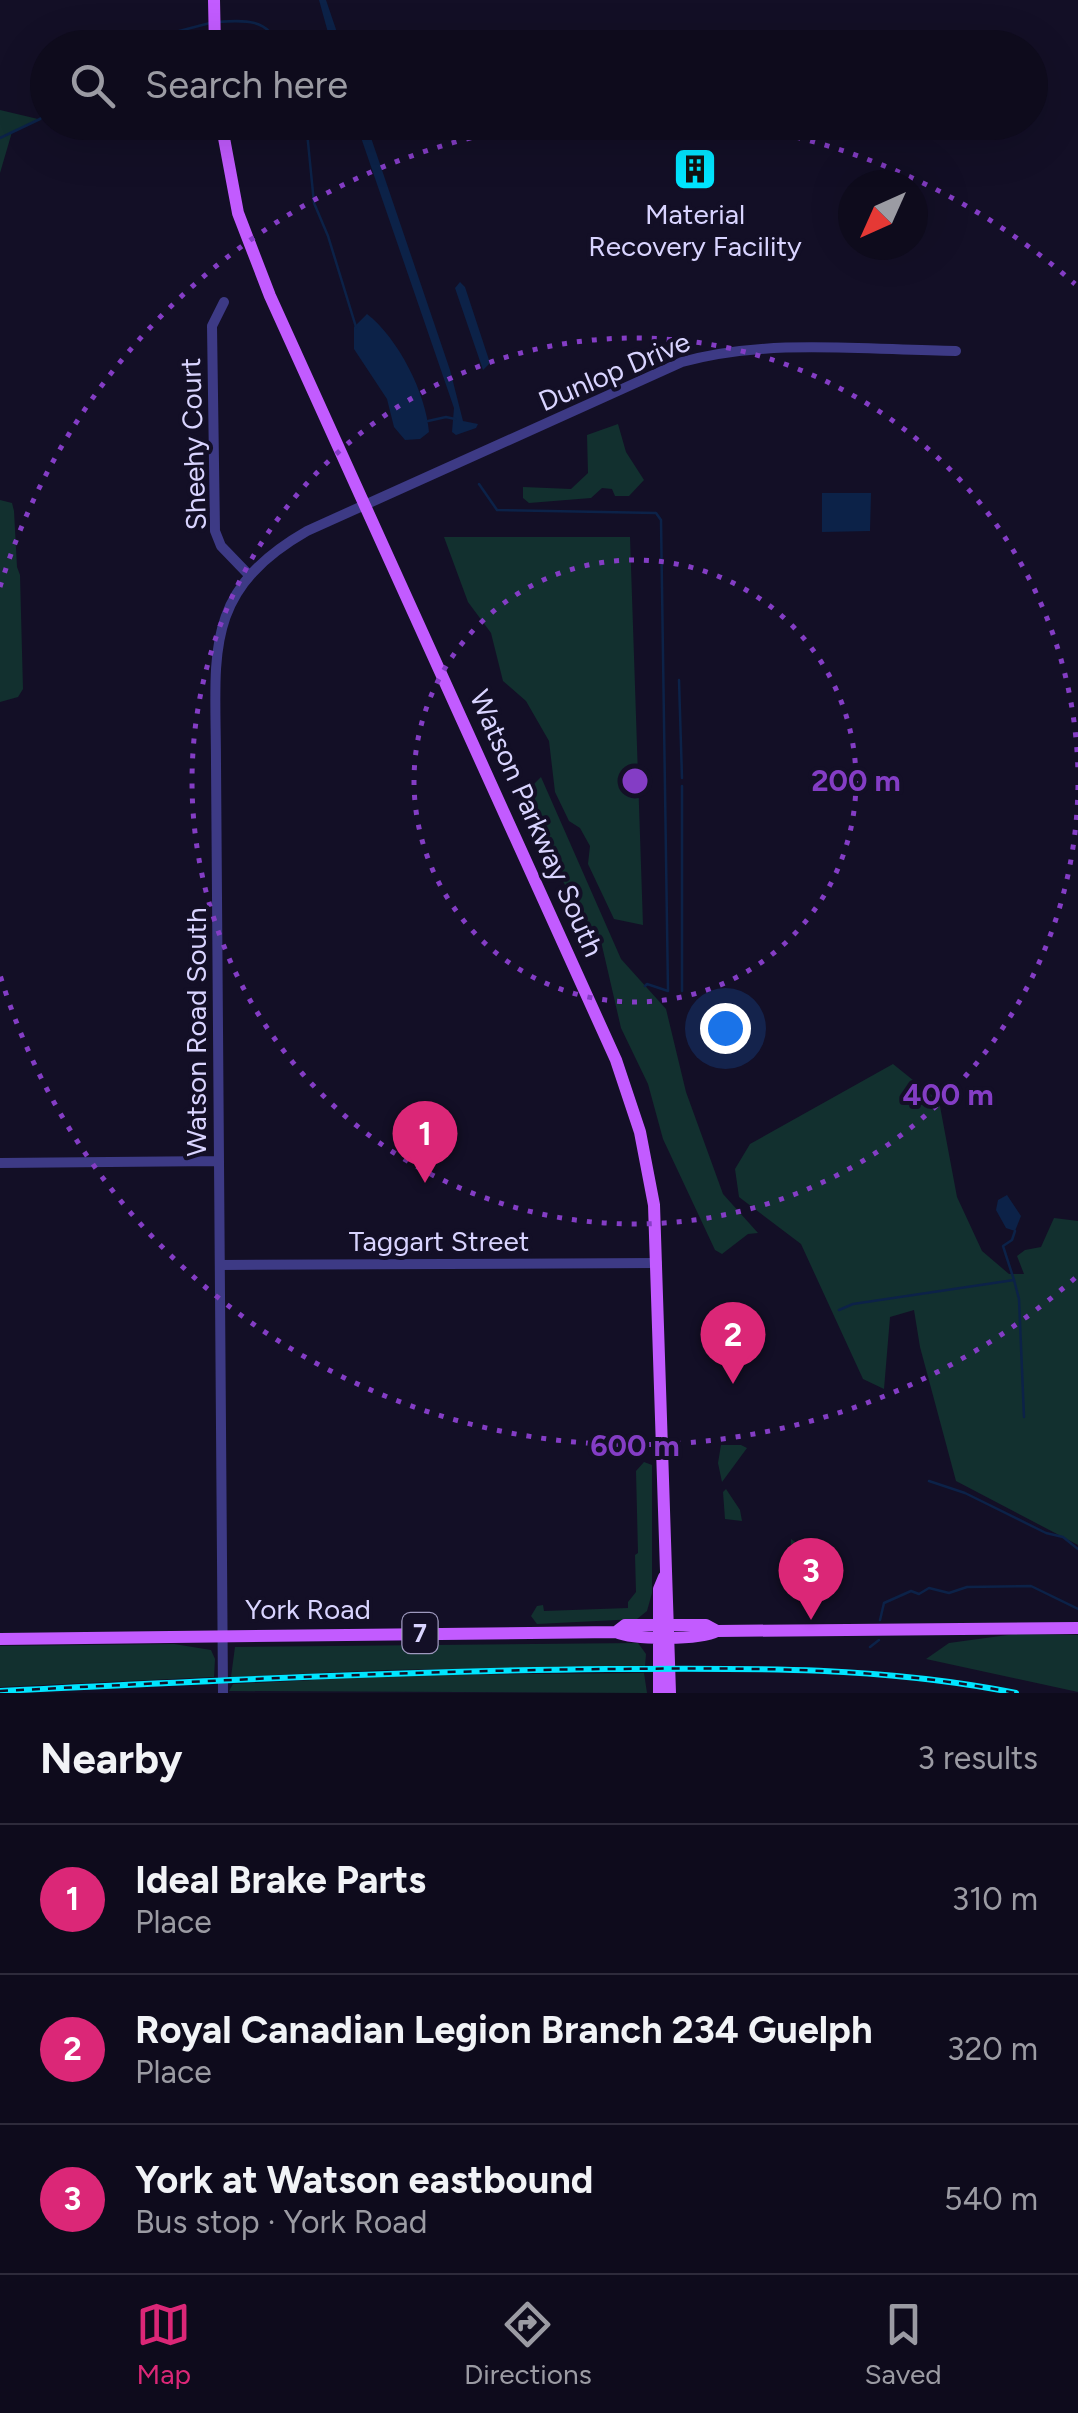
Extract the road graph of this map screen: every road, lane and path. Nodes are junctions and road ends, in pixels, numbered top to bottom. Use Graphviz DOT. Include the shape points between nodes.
graph roads {
  1 [pos="214,0"];
  2 [pos="215,30"];
  3 [pos="224,140"];
  4 [pos="224,302"];
  5 [pos="956,352"];
  6 [pos="366,504"];
  7 [pos="248,574"];
  8 [pos="219,1162"];
  9 [pos="0,1163"];
  10 [pos="658,1263"];
  11 [pos="220,1265"];
  12 [pos="1078,1628"];
  13 [pos="664,1631"];
  14 [pos="224,1634"];
  15 [pos="0,1639"];
  16 [pos="664,1689"];
  17 [pos="223,1693"];
  1 -- 2 [label="main road"];
  3 -- 6 [label="main road, Watson Parkway South" via="238,212 270,296"];
  4 -- 7 [label="street, Sheehy Court" via="212,326 216,531 220,546"];
  5 -- 6 [label="street, Dunlop Drive" via="714,354 668,368"];
  6 -- 7 [label="street, Watson Road South" via="307,530"];
  6 -- 10 [label="main road, Watson Parkway South" via="616,1060 642,1143"];
  7 -- 8 [label="street, Watson Road South" via="225,613 216,657"];
  8 -- 9 [label="street"];
  8 -- 11 [label="street, Watson Road South"];
  10 -- 11 [label="street, Taggart Street"];
  10 -- 13 [label="main road, Watson Parkway South" via="669,1590"];
  11 -- 14 [label="street, Watson Road South"];
  12 -- 13 [label="main road, York Road / 7" via="717,1631 706,1625"];
  13 -- 14 [label="main road, York Road / 7" via="626,1637"];
  13 -- 16 [label="main road, Watson Parkway South"];
  14 -- 15 [label="main road, York Road / 7"];
  14 -- 17 [label="street, Watson Road South"];
}
